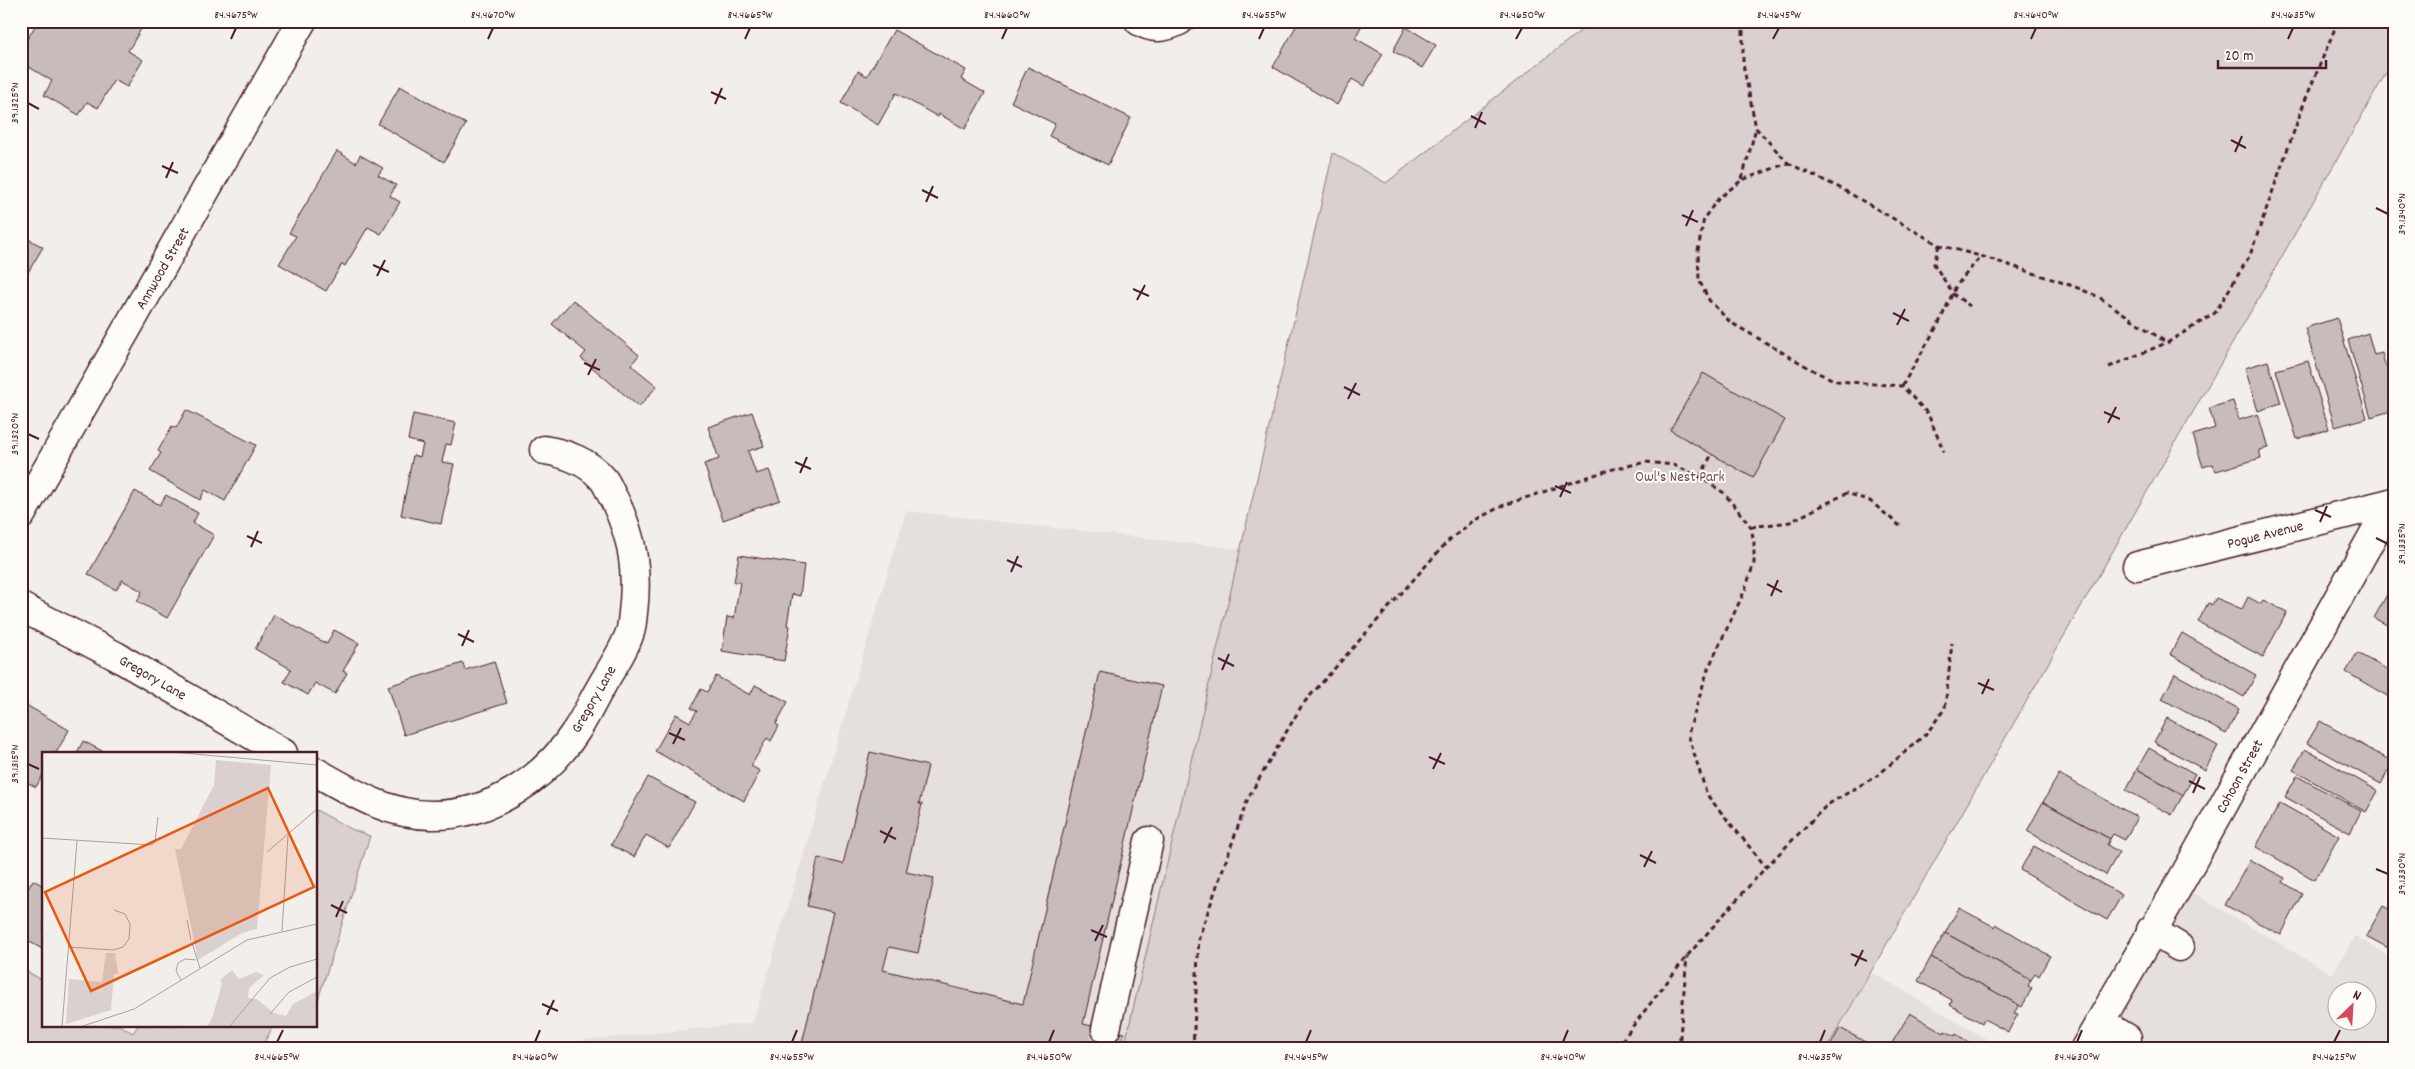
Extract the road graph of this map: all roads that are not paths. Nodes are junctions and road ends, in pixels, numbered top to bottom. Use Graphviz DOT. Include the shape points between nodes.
graph roads {
  1 [pos="302,21"];
  2 [pos="1139,21"];
  3 [pos="1179,21"];
  4 [pos="544,450"];
  5 [pos="2392,502"];
  6 [pos="21,515"];
  7 [pos="2137,566"];
  8 [pos="21,606"];
  9 [pos="281,752"];
  10 [pos="318,773"];
  11 [pos="1149,841"];
  12 [pos="2151,930"];
  13 [pos="2179,947"];
  14 [pos="2100,1022"];
  15 [pos="1106,1029"];
  16 [pos="2127,1038"];
  17 [pos="2085,1048"];
  1 -- 6 [label="street, Annwood Street"];
  2 -- 3 [label="street" via="1146,26 1166,28"];
  4 -- 10 [label="street, Gregory Lane" via="583,462 604,480 626,523 634,554 636,587 630,634 576,732 527,784 498,801 465,812 432,816 398,812 366,800"];
  5 -- 7 [label="street, Pogue Avenue"];
  5 -- 12 [label="street, Cohoon Street"];
  8 -- 9 [label="street, Gregory Lane" via="116,656"];
  11 -- 15 [label="street"];
  12 -- 13 [label="street"];
  12 -- 14 [label="street, Cohoon Street"];
  14 -- 16 [label="street"];
  14 -- 17 [label="street, Cohoon Street"];
}
